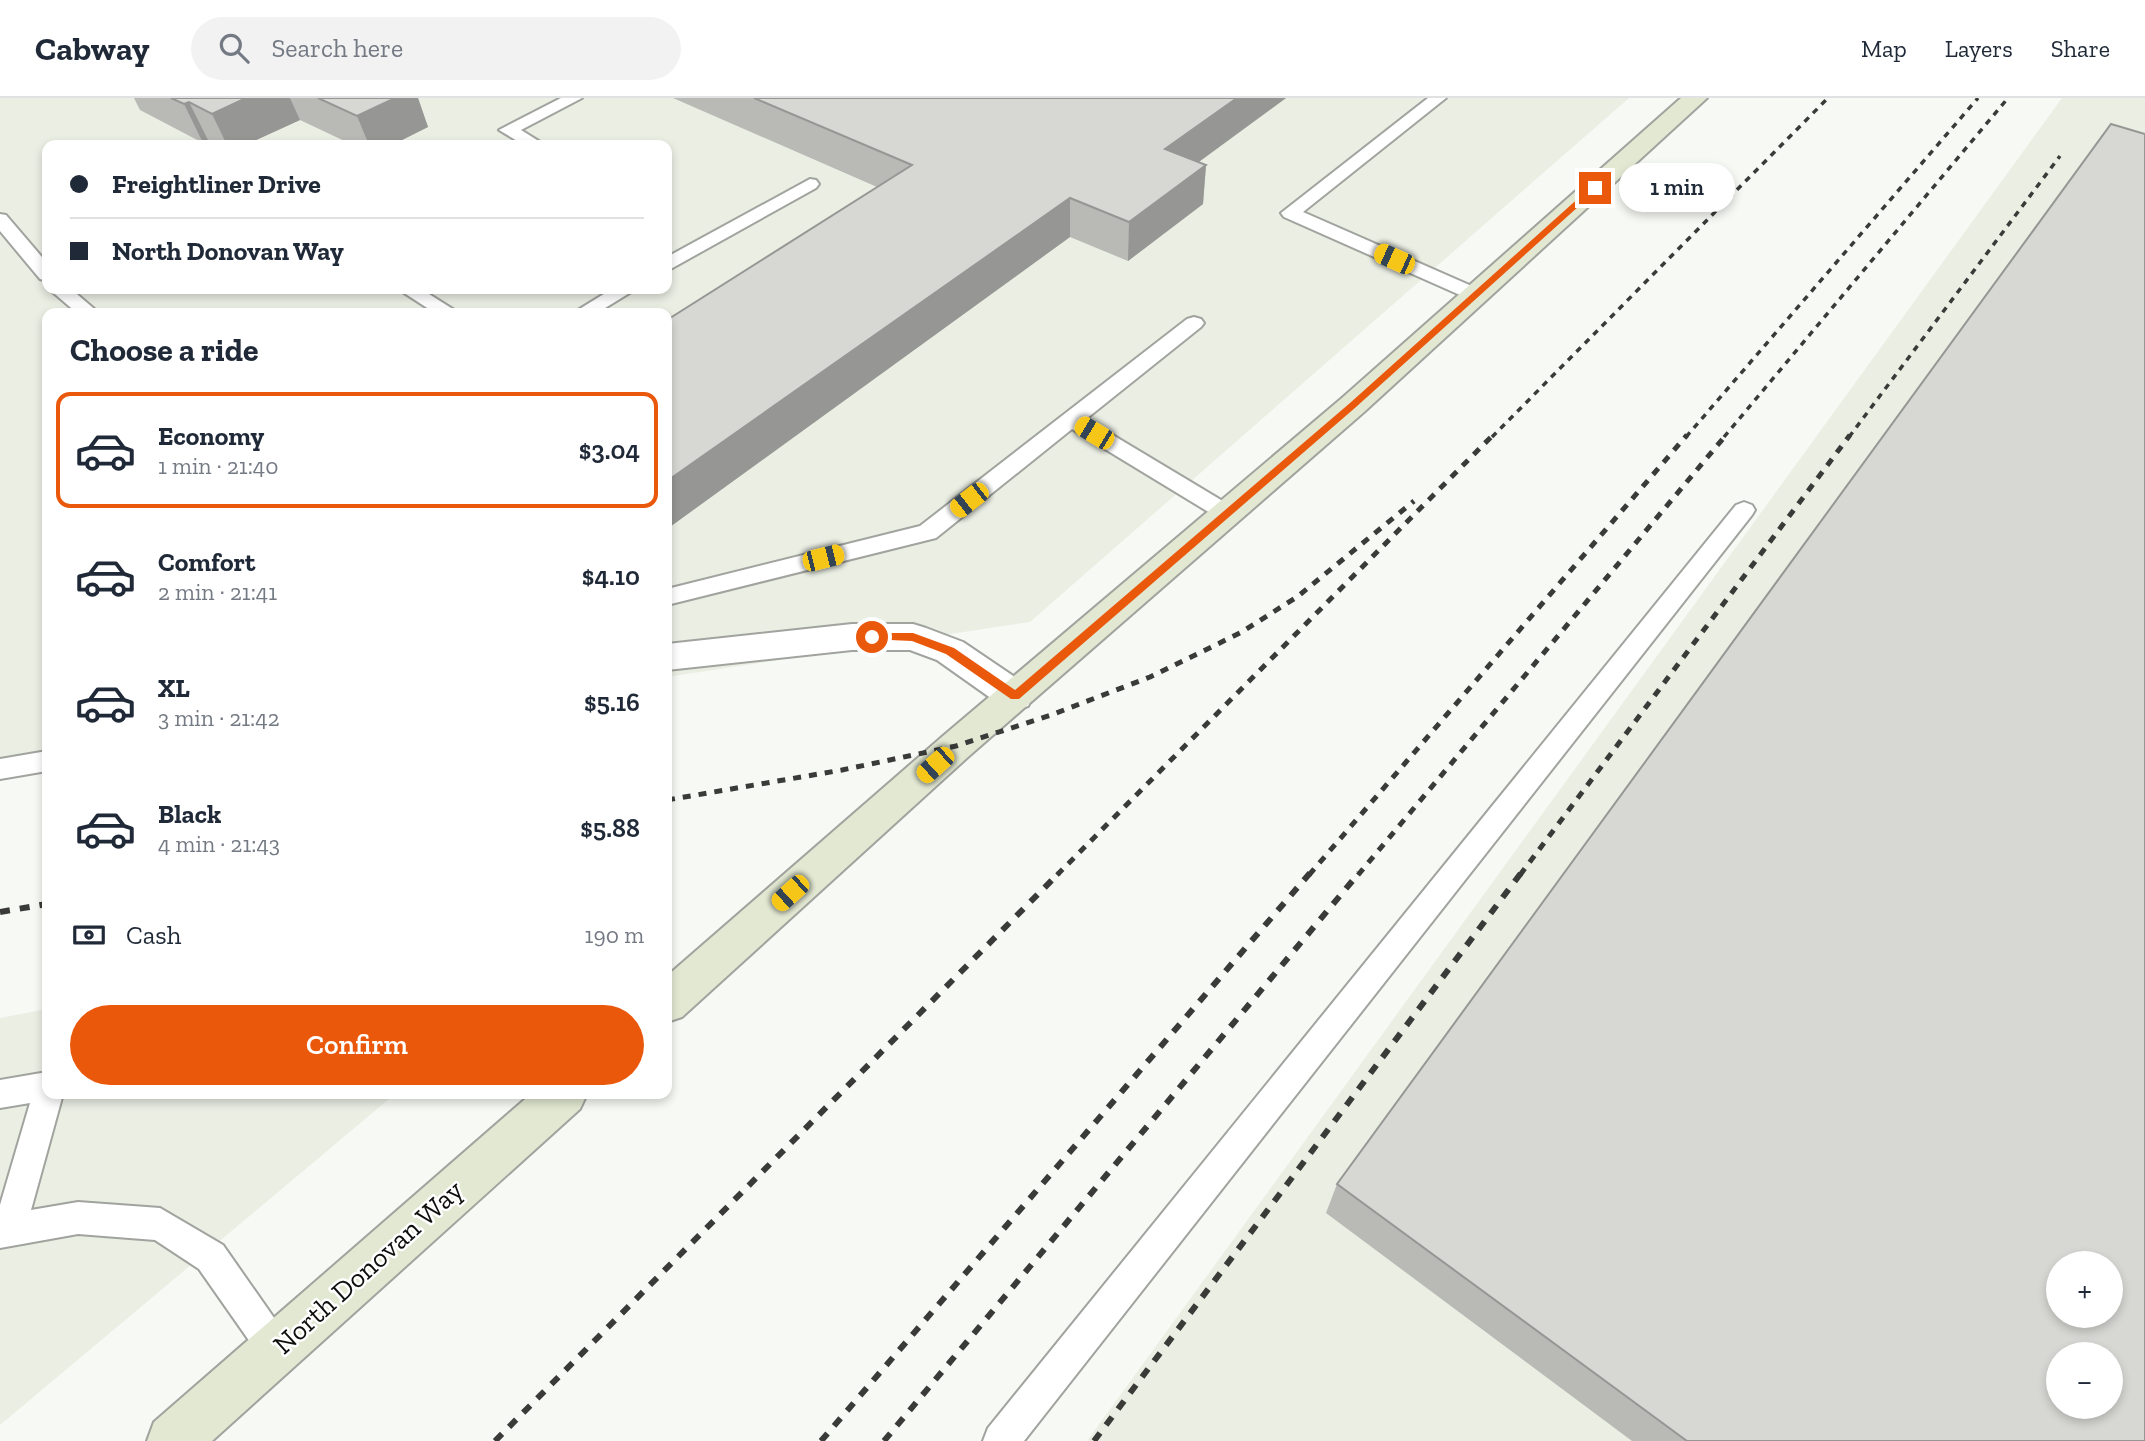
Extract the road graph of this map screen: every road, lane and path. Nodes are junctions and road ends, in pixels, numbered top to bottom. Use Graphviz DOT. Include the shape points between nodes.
graph roads {
  1 [pos="574,98"];
  2 [pos="1438,98"];
  3 [pos="1695,98"];
  4 [pos="527,140"];
  5 [pos="810,184"];
  6 [pos="0,219"];
  7 [pos="672,262"];
  8 [pos="42,269"];
  9 [pos="65,294"];
  10 [pos="417,294"];
  11 [pos="617,294"];
  12 [pos="1476,295"];
  13 [pos="83,308"];
  14 [pos="440,308"];
  15 [pos="592,308"];
  16 [pos="1194,323"];
  17 [pos="1071,419"];
  18 [pos="1744,510"];
  19 [pos="1228,514"];
  20 [pos="672,596"];
  21 [pos="672,656"];
  22 [pos="1015,696"];
  23 [pos="42,762"];
  24 [pos="0,769"];
  25 [pos="672,999"];
  26 [pos="42,1087"];
  27 [pos="0,1094"];
  28 [pos="46,1099"];
  29 [pos="558,1099"];
  30 [pos="5,1231"];
  31 [pos="275,1350"];
  32 [pos="173,1441"];
  33 [pos="1001,1441"];
  1 -- 4 [label="lane" via="508,130"];
  2 -- 12 [label="lane" via="1290,213"];
  3 -- 12 [label="street"];
  5 -- 7 [label="lane"];
  6 -- 8 [label="lane"];
  9 -- 13 [label="lane"];
  10 -- 14 [label="lane"];
  11 -- 15 [label="lane"];
  12 -- 19 [label="street"];
  16 -- 17 [label="lane"];
  17 -- 19 [label="lane"];
  17 -- 20 [label="lane" via="928,532"];
  18 -- 33 [label="lane"];
  19 -- 22 [label="street"];
  21 -- 22 [label="street" via="852,636 913,637 950,651"];
  22 -- 25 [label="street"];
  23 -- 24 [label="lane"];
  26 -- 27 [label="lane"];
  28 -- 30 [label="lane"];
  29 -- 31 [label="street, North Donovan Way"];
  30 -- 31 [label="lane" via="78,1218 160,1224 211,1257"];
  31 -- 32 [label="street, North Donovan Way"];
}
